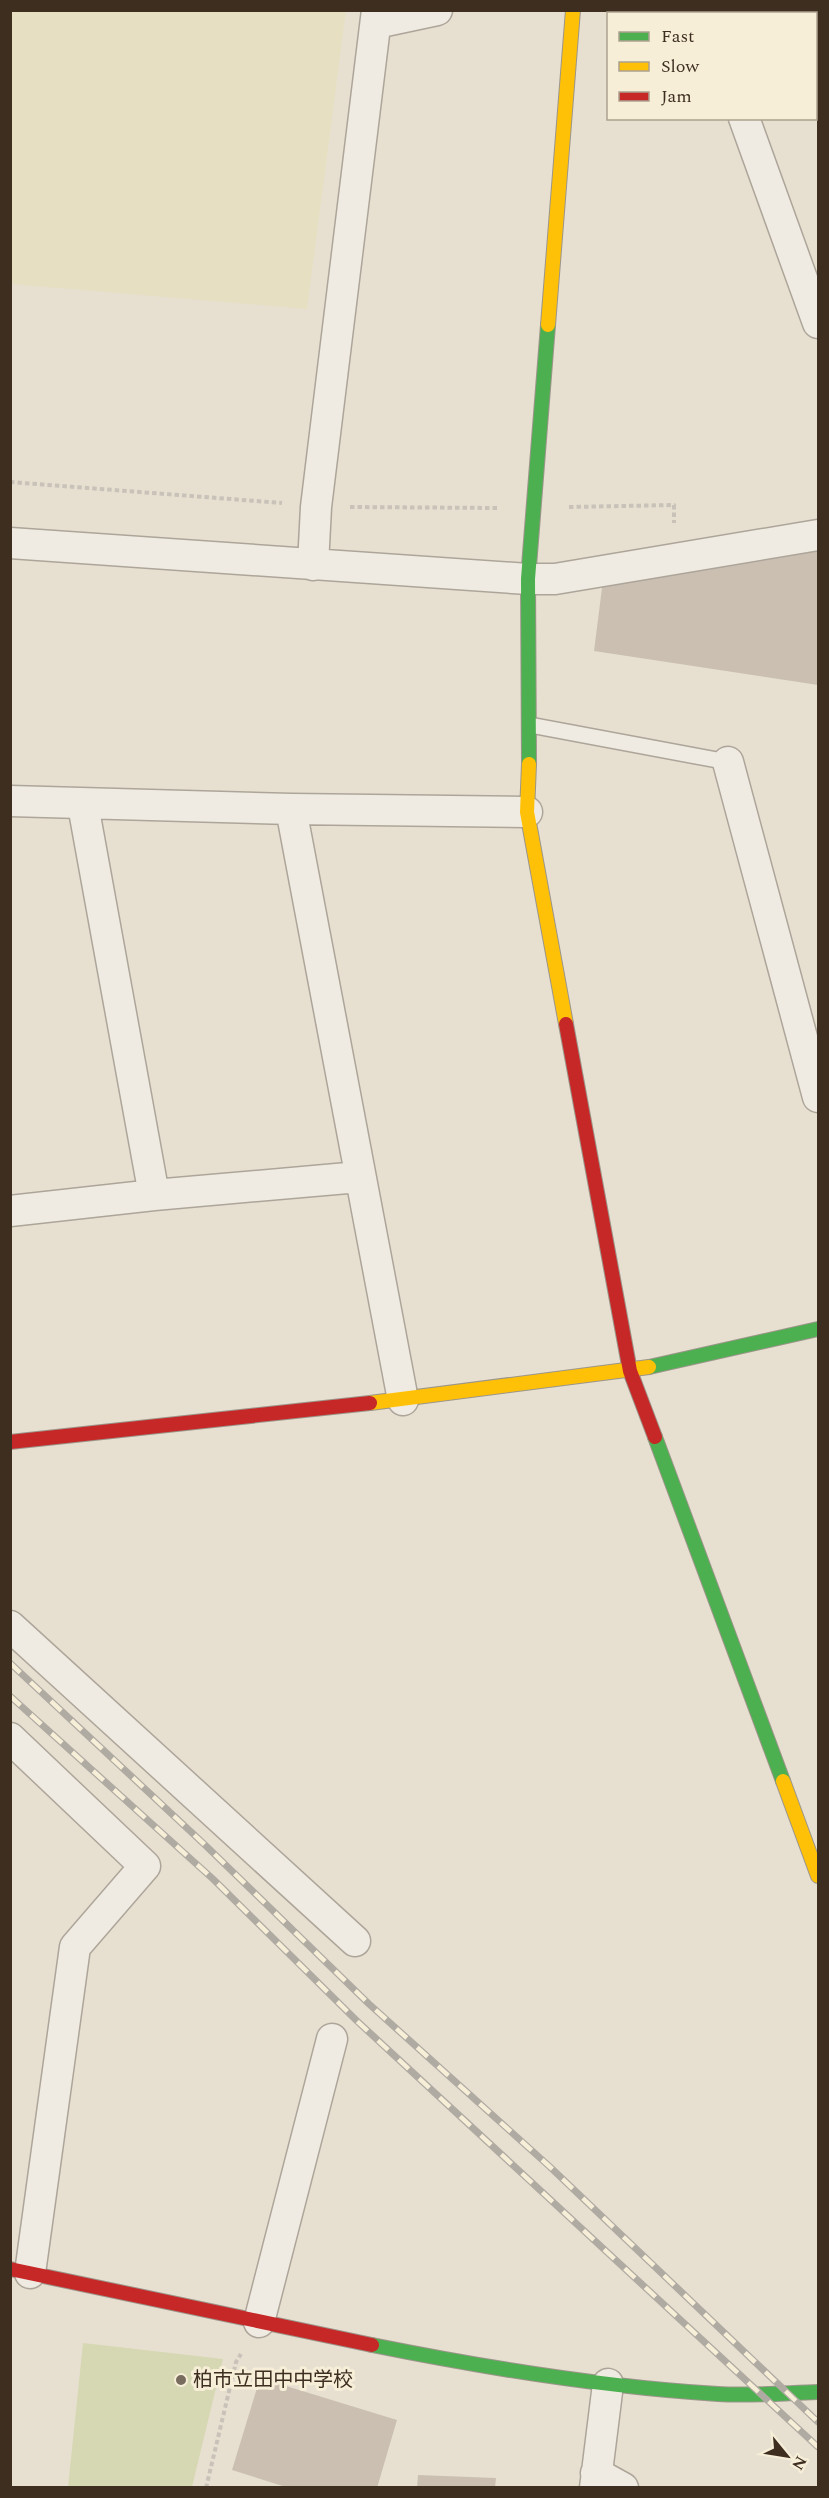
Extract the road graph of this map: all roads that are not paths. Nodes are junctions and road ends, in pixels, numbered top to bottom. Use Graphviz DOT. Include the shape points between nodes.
graph roads {
  1 [pos="437,10"];
  2 [pos="573,10"];
  3 [pos="377,17"];
  4 [pos="745,120"];
  5 [pos="819,323"];
  6 [pos="819,535"];
  7 [pos="10,543"];
  8 [pos="313,565"];
  9 [pos="528,579"];
  10 [pos="530,725"];
  11 [pos="728,762"];
  12 [pos="10,801"];
  13 [pos="83,805"];
  14 [pos="291,809"];
  15 [pos="527,812"];
  16 [pos="819,1097"];
  17 [pos="359,1177"];
  18 [pos="154,1195"];
  19 [pos="10,1211"];
  20 [pos="819,1329"];
  21 [pos="630,1371"];
  22 [pos="403,1400"];
  23 [pos="10,1442"];
  24 [pos="10,1626"];
  25 [pos="10,1738"];
  26 [pos="819,1876"];
  27 [pos="355,1941"];
  28 [pos="332,2039"];
  29 [pos="20,2271"];
  30 [pos="259,2322"];
  31 [pos="608,2384"];
  32 [pos="819,2392"];
  33 [pos="595,2480"];
  34 [pos="623,2487"];
  1 -- 3 [label="street"];
  2 -- 9 [label="street"];
  3 -- 8 [label="street" via="316,507"];
  4 -- 5 [label="street"];
  6 -- 9 [label="street" via="555,579"];
  7 -- 8 [label="street"];
  8 -- 9 [label="street"];
  9 -- 10 [label="street"];
  10 -- 11 [label="lane"];
  10 -- 15 [label="street"];
  11 -- 16 [label="street"];
  12 -- 13 [label="street"];
  13 -- 14 [label="street"];
  13 -- 18 [label="street"];
  14 -- 15 [label="street"];
  14 -- 17 [label="street"];
  15 -- 21 [label="street"];
  17 -- 18 [label="street"];
  17 -- 22 [label="street"];
  18 -- 19 [label="street"];
  20 -- 21 [label="street"];
  21 -- 22 [label="street"];
  21 -- 26 [label="street"];
  22 -- 23 [label="street"];
  24 -- 27 [label="street"];
  25 -- 29 [label="street" via="145,1866 75,1947"];
  28 -- 30 [label="street"];
  29 -- 30 [label="street"];
  30 -- 31 [label="street" via="455,2362"];
  31 -- 32 [label="street" via="720,2394"];
  31 -- 33 [label="street"];
  33 -- 34 [label="street"];
}
